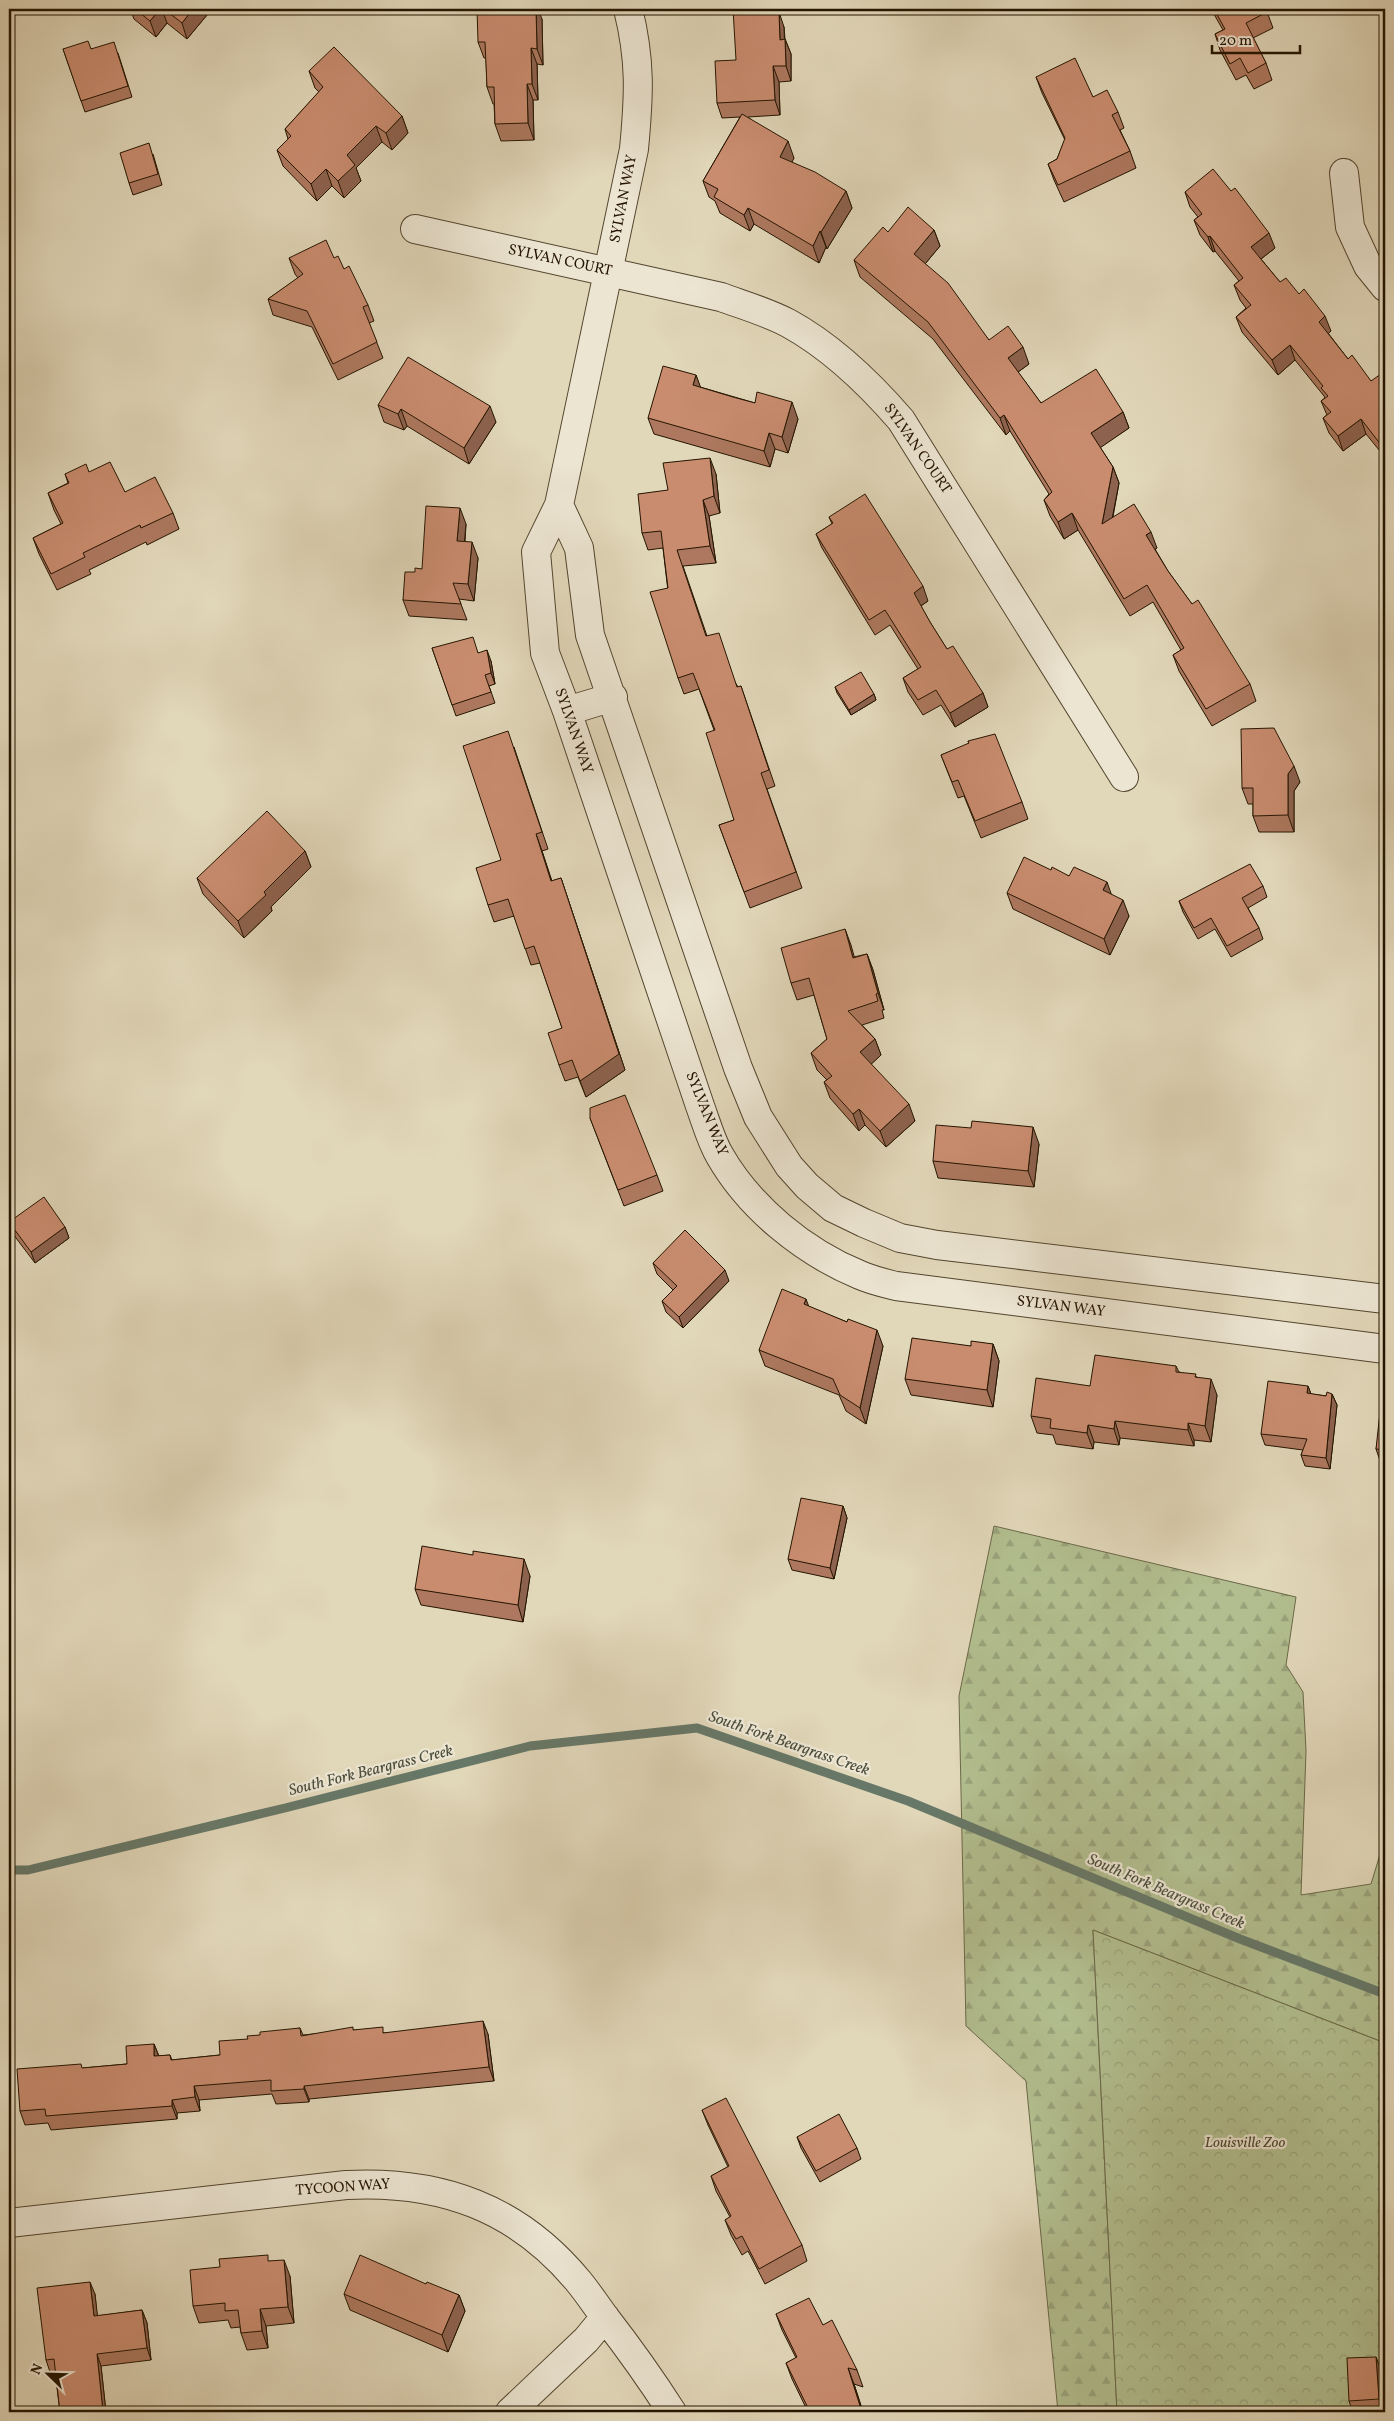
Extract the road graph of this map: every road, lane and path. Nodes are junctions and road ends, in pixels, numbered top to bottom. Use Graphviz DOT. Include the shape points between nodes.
graph roads {
  1 [pos="628,9"];
  2 [pos="1344,173"];
  3 [pos="415,229"];
  4 [pos="609,271"];
  5 [pos="1385,287"];
  6 [pos="559,505"];
  7 [pos="612,697"];
  8 [pos="567,711"];
  9 [pos="1124,777"];
  10 [pos="1385,1299"];
  11 [pos="1385,1349"];
  12 [pos="9,2223"];
  13 [pos="605,2317"];
  14 [pos="510,2412"];
  15 [pos="672,2412"];
  1 -- 4 [label="street, SYLVAN WAY" via="635,38 639,97 634,149"];
  2 -- 5 [label="street" via="1350,227 1368,266"];
  3 -- 4 [label="street, SYLVAN COURT"];
  4 -- 6 [label="street, SYLVAN WAY"];
  4 -- 9 [label="street, SYLVAN COURT" via="721,297 788,323 841,360 878,393 934,469"];
  6 -- 7 [label="street" via="579,548 590,635"];
  6 -- 8 [label="street, SYLVAN WAY" via="536,552 545,653"];
  7 -- 8 [label="street"];
  7 -- 10 [label="street" via="738,1068 758,1118 789,1166 833,1208 900,1238 937,1245"];
  8 -- 11 [label="street, SYLVAN WAY" via="697,1096 720,1155 757,1205 804,1244 845,1269 896,1286"];
  12 -- 13 [label="street, TYCOON WAY" via="346,2185 382,2183 416,2186 480,2206 534,2237 579,2282"];
  13 -- 14 [label="street" via="586,2340"];
  13 -- 15 [label="street, TYCOON WAY"];
}
